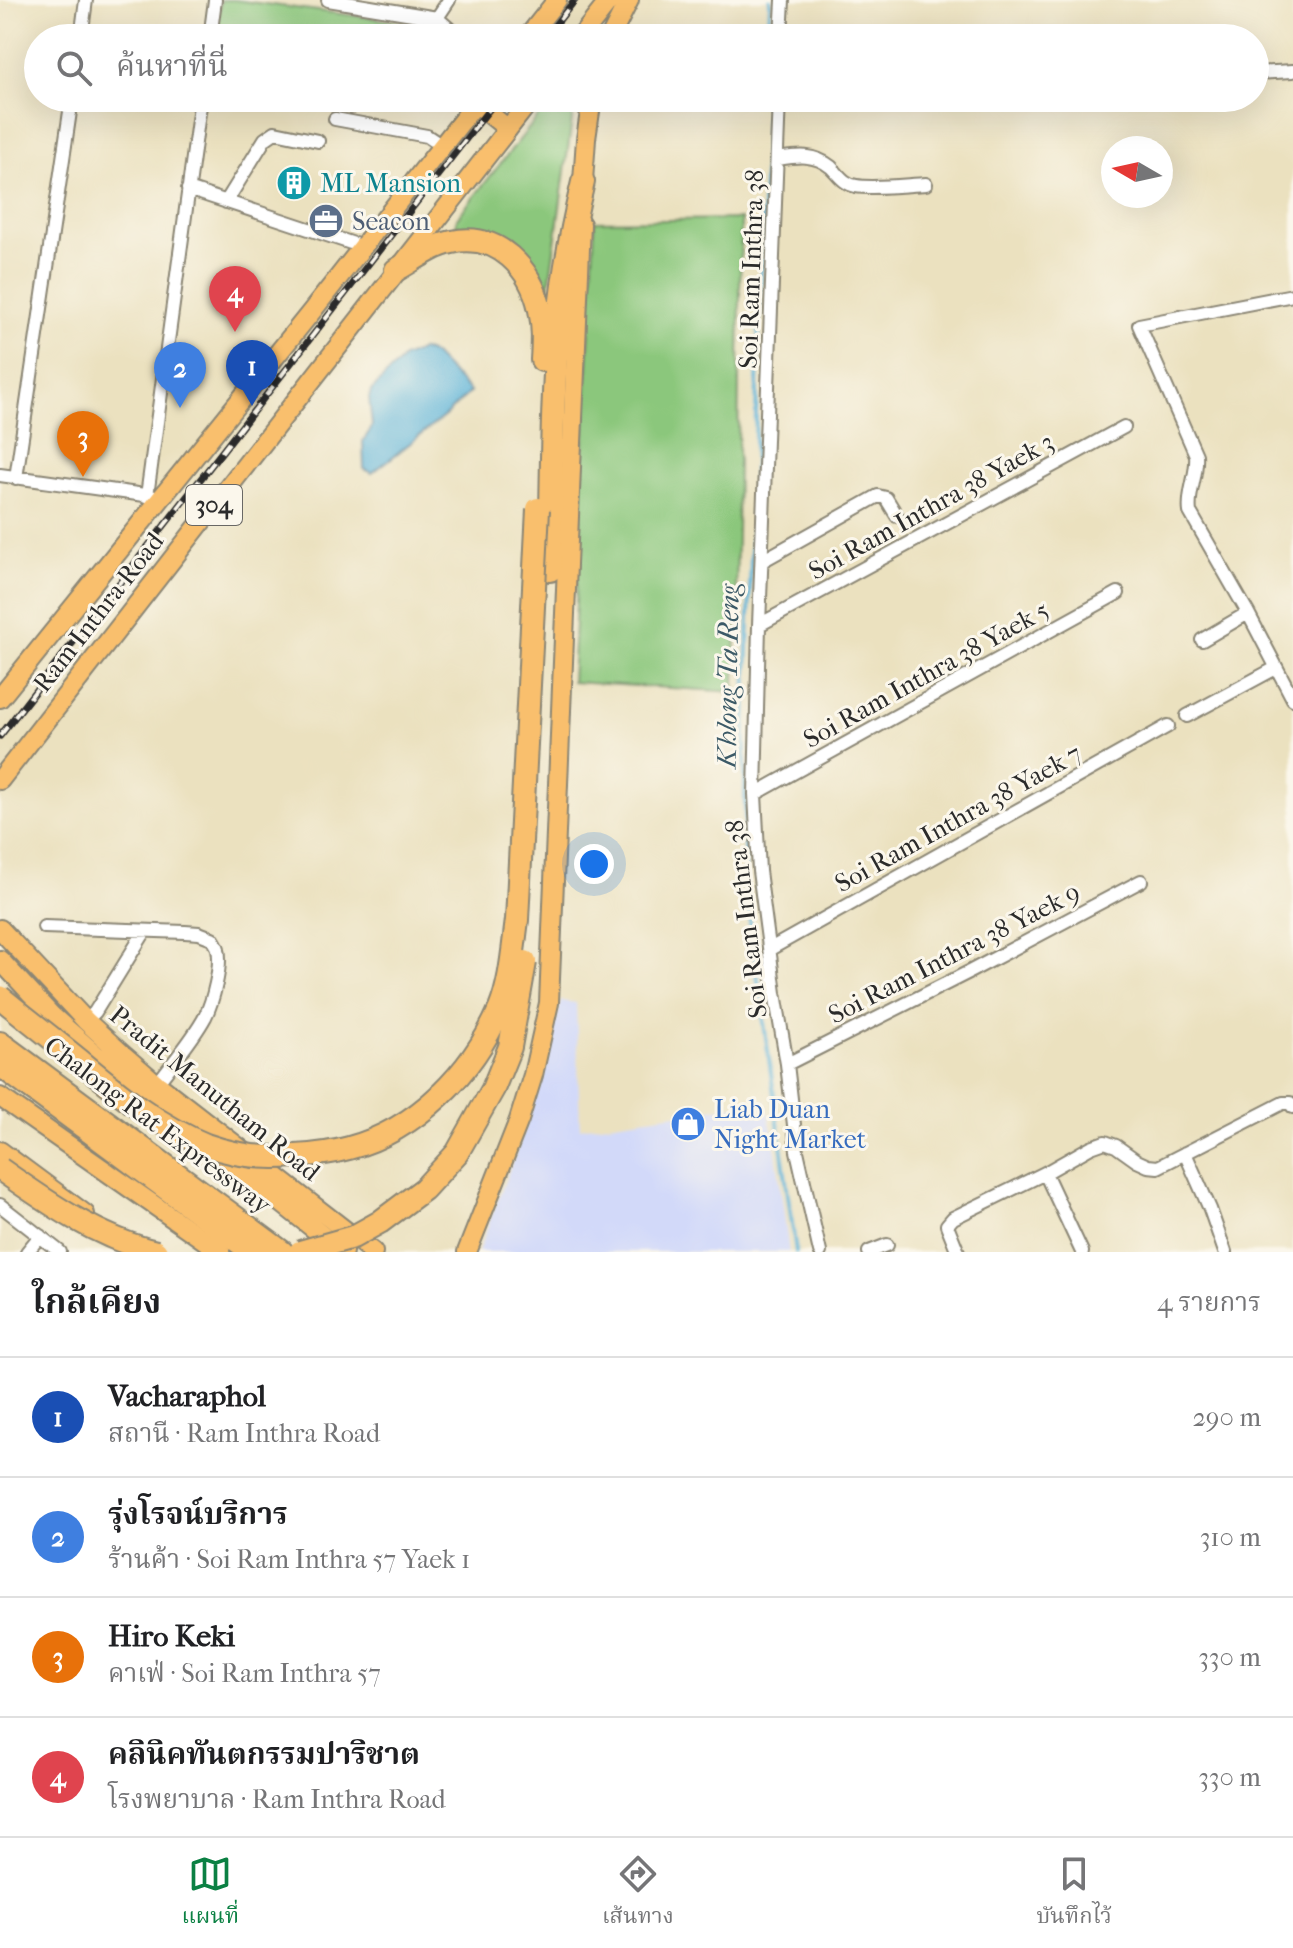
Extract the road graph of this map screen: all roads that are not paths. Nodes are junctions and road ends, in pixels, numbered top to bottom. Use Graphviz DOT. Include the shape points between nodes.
graph roads {
  1 [pos="86,0"];
  2 [pos="215,0"];
  3 [pos="328,0"];
  4 [pos="449,0"];
  5 [pos="557,0"];
  6 [pos="610,0"];
  7 [pos="629,0"];
  8 [pos="783,0"];
  9 [pos="378,4"];
  10 [pos="437,18"];
  11 [pos="83,24"];
  12 [pos="212,24"];
  13 [pos="444,24"];
  14 [pos="538,24"];
  15 [pos="591,24"];
  16 [pos="617,24"];
  17 [pos="782,24"];
  18 [pos="1293,71"];
  19 [pos="1269,72"];
  20 [pos="70,112"];
  21 [pos="199,112"];
  22 [pos="469,112"];
  23 [pos="490,112"];
  24 [pos="521,112"];
  25 [pos="590,112"];
  26 [pos="779,112"];
  27 [pos="335,119"];
  28 [pos="508,129"];
  29 [pos="318,141"];
  30 [pos="442,146"];
  31 [pos="777,159"];
  32 [pos="583,182"];
  33 [pos="926,184"];
  34 [pos="188,189"];
  35 [pos="226,202"];
  36 [pos="363,247"];
  37 [pos="396,270"];
  38 [pos="1293,295"];
  39 [pos="1124,427"];
  40 [pos="0,475"];
  41 [pos="16,478"];
  42 [pos="155,496"];
  43 [pos="897,516"];
  44 [pos="762,561"];
  45 [pos="558,567"];
  46 [pos="97,577"];
  47 [pos="1118,593"];
  48 [pos="1248,613"];
  49 [pos="759,625"];
  50 [pos="1202,640"];
  51 [pos="1276,668"];
  52 [pos="0,680"];
  53 [pos="0,698"];
  54 [pos="1293,699"];
  55 [pos="1187,716"];
  56 [pos="1168,726"];
  57 [pos="0,780"];
  58 [pos="755,794"];
  59 [pos="1141,881"];
  60 [pos="44,927"];
  61 [pos="0,929"];
  62 [pos="145,931"];
  63 [pos="770,949"];
  64 [pos="0,960"];
  65 [pos="0,997"];
  66 [pos="86,1021"];
  67 [pos="0,1043"];
  68 [pos="787,1064"];
  69 [pos="0,1065"];
  70 [pos="157,1084"];
  71 [pos="0,1097"];
  72 [pos="1293,1107"];
  73 [pos="0,1151"];
  74 [pos="1185,1153"];
  75 [pos="0,1169"];
  76 [pos="1045,1173"];
  77 [pos="0,1205"];
  78 [pos="40,1236"];
  79 [pos="887,1245"];
  80 [pos="27,1252"];
  81 [pos="60,1252"];
  82 [pos="140,1252"];
  83 [pos="156,1252"];
  84 [pos="221,1252"];
  85 [pos="252,1252"];
  86 [pos="282,1252"];
  87 [pos="300,1252"];
  88 [pos="343,1252"];
  89 [pos="373,1252"];
  90 [pos="467,1252"];
  91 [pos="820,1252"];
  92 [pos="869,1252"];
  93 [pos="958,1252"];
  94 [pos="1082,1252"];
  95 [pos="1225,1252"];
  1 -- 11 [label="street"];
  2 -- 12 [label="street"];
  3 -- 9 [label="street"];
  4 -- 10 [label="street"];
  5 -- 14 [label="main road"];
  6 -- 15 [label="main road"];
  7 -- 16 [label="main road"];
  8 -- 17 [label="street"];
  9 -- 10 [label="street"];
  10 -- 13 [label="street"];
  18 -- 19 [label="street"];
  20 -- 41 [label="street"];
  21 -- 34 [label="street"];
  22 -- 30 [label="main road, Ram Inthra Road / 304"];
  23 -- 28 [label="main road"];
  24 -- 28 [label="main road, Ram Inthra Road / 304"];
  25 -- 32 [label="main road"];
  26 -- 31 [label="street, Soi Ram Inthra 38"];
  27 -- 30 [label="street" via="427,136"];
  28 -- 37 [label="main road, Ram Inthra Road / 304"];
  29 -- 35 [label="street" via="275,132 265,139"];
  30 -- 36 [label="main road, Ram Inthra Road / 304"];
  31 -- 33 [label="street" via="805,155 821,160 854,186"];
  31 -- 44 [label="street, Soi Ram Inthra 38"];
  32 -- 45 [label="highway" via="559,319"];
  34 -- 35 [label="street"];
  34 -- 42 [label="street"];
  35 -- 36 [label="street"];
  36 -- 42 [label="main road, Ram Inthra Road / 304"];
  37 -- 57 [label="main road, Ram Inthra Road / 304"];
  37 -- 65 [label="highway, bridge" via="451,242 484,242 499,248 525,272 543,335 517,920 501,1007 476,1054 448,1089 379,1137 322,1154 244,1155 207,1145 141,1109"];
  38 -- 48 [label="street" via="1139,325 1196,455 1190,512"];
  39 -- 49 [label="street, Soi Ram Inthra 38 Yaek 3"];
  40 -- 41 [label="street"];
  41 -- 42 [label="street"];
  42 -- 46 [label="main road, Ram Inthra Road / 304"];
  43 -- 44 [label="street" via="886,498 878,496"];
  44 -- 49 [label="street, Soi Ram Inthra 38"];
  45 -- 87 [label="highway, bridge" via="524,974 510,1047 477,1120 457,1153 424,1189 353,1237"];
  45 -- 90 [label="main road" via="549,1003 519,1120"];
  46 -- 52 [label="main road"];
  46 -- 53 [label="main road, Ram Inthra Road / 304"];
  47 -- 58 [label="street, Soi Ram Inthra 38 Yaek 5"];
  48 -- 50 [label="street"];
  48 -- 51 [label="street"];
  49 -- 58 [label="street, Soi Ram Inthra 38"];
  51 -- 54 [label="street"];
  51 -- 55 [label="street"];
  56 -- 63 [label="street, Soi Ram Inthra 38 Yaek 7"];
  58 -- 63 [label="street, Soi Ram Inthra 38"];
  59 -- 68 [label="street, Soi Ram Inthra 38 Yaek 9"];
  60 -- 62 [label="street"];
  61 -- 66 [label="main road, Pradit Manutham Road"];
  62 -- 66 [label="street"];
  62 -- 70 [label="street" via="199,933 212,938 218,948 205,1017"];
  63 -- 68 [label="street, Soi Ram Inthra 38"];
  64 -- 88 [label="main road, bridge" via="95,1054"];
  66 -- 70 [label="main road, Pradit Manutham Road"];
  67 -- 86 [label="highway, Chalong Rat Expressway"];
  68 -- 91 [label="street, Soi Ram Inthra 38" via="797,1151"];
  69 -- 85 [label="highway, Chalong Rat Expressway"];
  70 -- 89 [label="main road, Pradit Manutham Road"];
  71 -- 84 [label="main road"];
  72 -- 74 [label="street" via="1283,1103"];
  73 -- 82 [label="main road"];
  74 -- 76 [label="street" via="1158,1167 1148,1166 1105,1142"];
  74 -- 95 [label="street"];
  75 -- 83 [label="highway, bridge" via="88,1226"];
  76 -- 93 [label="street" via="949,1221"];
  76 -- 94 [label="street"];
  77 -- 78 [label="street"];
  78 -- 80 [label="street"];
  78 -- 81 [label="street"];
  79 -- 92 [label="street"];
}
